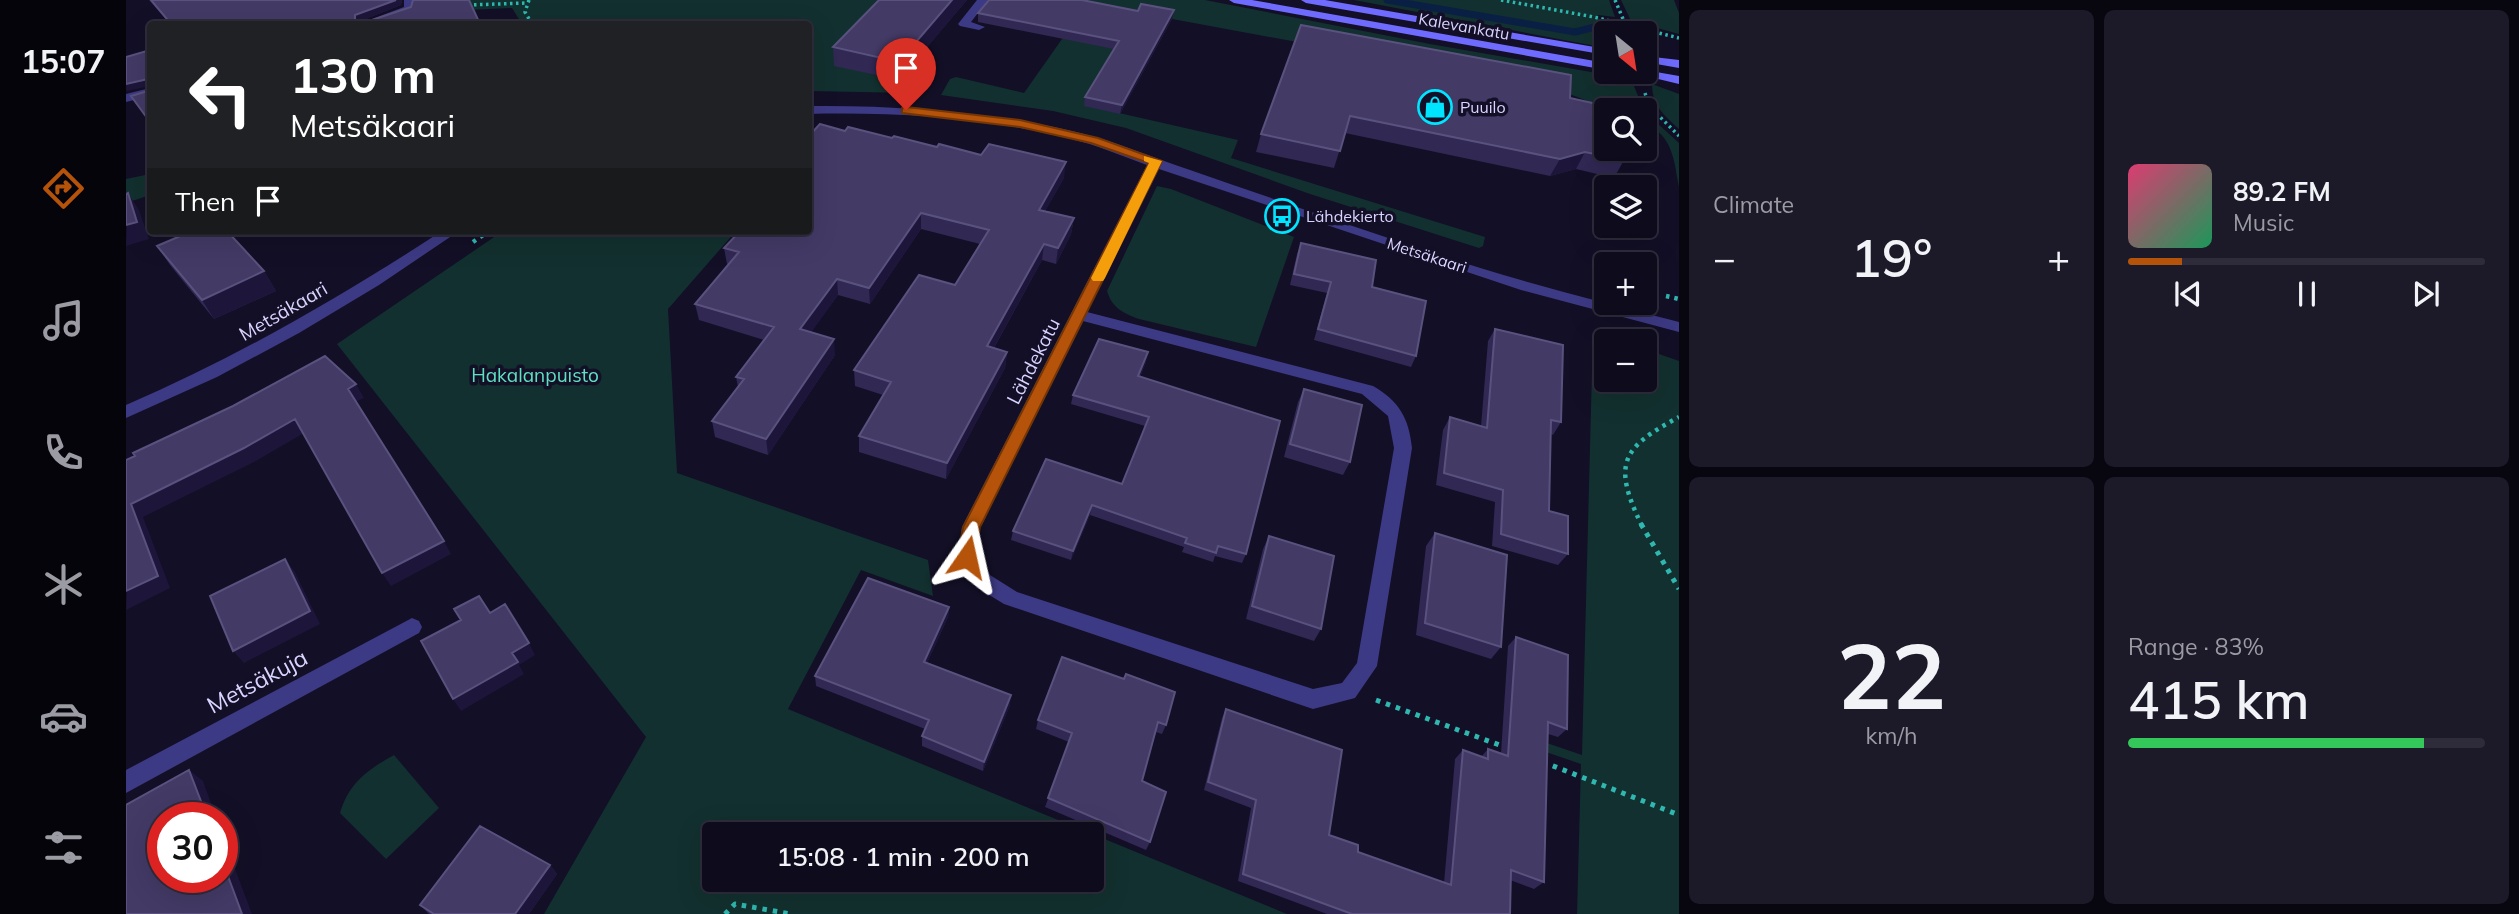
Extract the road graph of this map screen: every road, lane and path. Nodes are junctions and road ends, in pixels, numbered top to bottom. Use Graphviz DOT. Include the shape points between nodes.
graph roads {
  1 [pos="409,0"];
  2 [pos="983,0"];
  3 [pos="1234,0"];
  4 [pos="1306,0"];
  5 [pos="1501,0"];
  6 [pos="1615,0"];
  7 [pos="528,1"];
  8 [pos="461,5"];
  9 [pos="374,21"];
  10 [pos="530,21"];
  11 [pos="1605,21"];
  12 [pos="1623,21"];
  13 [pos="979,27"];
  14 [pos="1657,33"];
  15 [pos="1679,38"];
  16 [pos="1594,50"];
  17 [pos="1657,61"];
  18 [pos="1679,64"];
  19 [pos="1594,65"];
  20 [pos="1657,75"];
  21 [pos="1679,79"];
  22 [pos="1642,84"];
  23 [pos="147,93"];
  24 [pos="126,98"];
  25 [pos="812,110"];
  26 [pos="1679,136"];
  27 [pos="1156,161"];
  28 [pos="446,235"];
  29 [pos="1080,315"];
  30 [pos="1679,327"];
  31 [pos="126,412"];
  32 [pos="1679,417"];
  33 [pos="1679,589"];
  34 [pos="412,626"];
  35 [pos="1348,691"];
  36 [pos="1516,751"];
  37 [pos="1541,761"];
  38 [pos="126,782"];
  39 [pos="1679,815"];
  40 [pos="725,914"];
  41 [pos="791,914"];
  1 -- 9 [label="street" via="409,9"];
  2 -- 13 [label="street" via="964,24"];
  3 -- 19 [label="main road, Kalevankatu"];
  4 -- 16 [label="main road, Kalevankatu"];
  5 -- 11 [label="path"];
  6 -- 12 [label="path"];
  7 -- 8 [label="path"];
  7 -- 10 [label="path" via="524,12"];
  14 -- 15 [label="path"];
  17 -- 18 [label="main road"];
  20 -- 21 [label="main road"];
  22 -- 26 [label="path" via="1649,107"];
  23 -- 24 [label="street"];
  25 -- 27 [label="street, Metsäkaari" via="891,109 977,117 1076,136"];
  27 -- 29 [label="street, Lähdekatu"];
  27 -- 30 [label="street, Metsäkaari" via="1424,256"];
  28 -- 31 [label="street, Metsäkaari" via="259,350"];
  29 -- 35 [label="street" via="1367,390 1387,401 1401,421 1403,449 1367,666"];
  29 -- 35 [label="street, Lähdekatu" via="971,527 967,557 983,581 1011,597 1265,685 1312,699"];
  32 -- 33 [label="path" via="1644,436 1628,454 1624,468 1636,514"];
  34 -- 38 [label="street, Metsäkuja"];
  35 -- 36 [label="path"];
  37 -- 39 [label="path"];
  40 -- 41 [label="path" via="735,904"];
}
